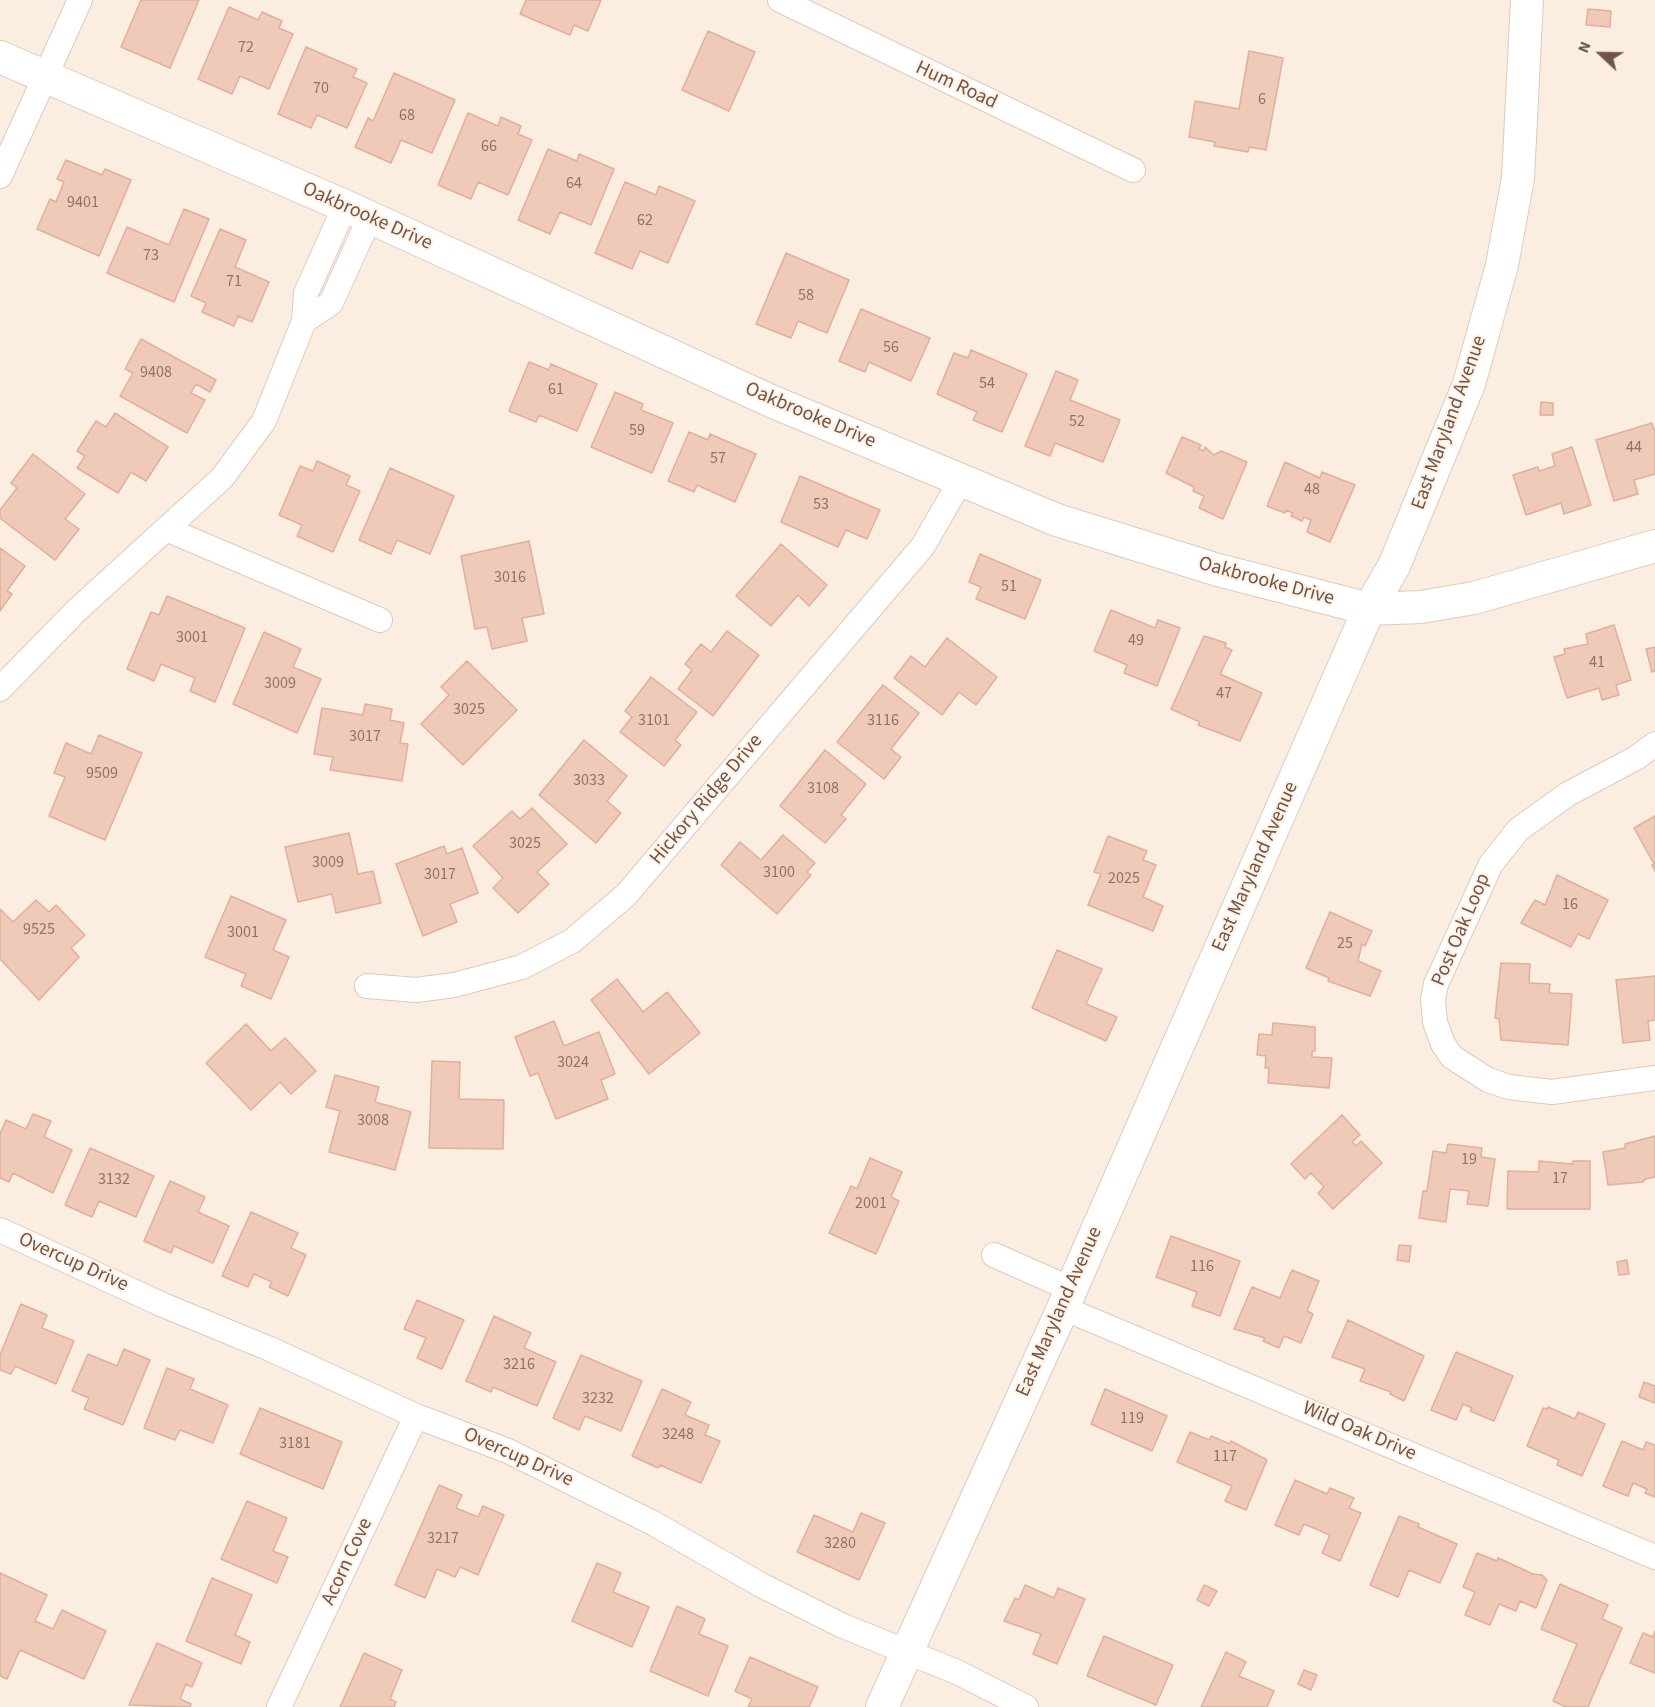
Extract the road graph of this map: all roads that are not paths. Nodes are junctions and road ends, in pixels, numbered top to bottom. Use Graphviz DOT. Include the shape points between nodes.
graph roads {
  1 [pos="80,0"];
  2 [pos="780,0"];
  3 [pos="1527,0"];
  4 [pos="0,57"];
  5 [pos="46,76"];
  6 [pos="1133,170"];
  7 [pos="0,176"];
  8 [pos="357,212"];
  9 [pos="313,279"];
  10 [pos="337,290"];
  11 [pos="304,321"];
  12 [pos="961,480"];
  13 [pos="166,530"];
  14 [pos="1655,546"];
  15 [pos="1369,609"];
  16 [pos="380,620"];
  17 [pos="0,689"];
  18 [pos="1655,744"];
  19 [pos="367,986"];
  20 [pos="1655,1078"];
  21 [pos="0,1230"];
  22 [pos="994,1255"];
  23 [pos="1067,1298"];
  24 [pos="416,1416"];
  25 [pos="1655,1557"];
  26 [pos="906,1653"];
  27 [pos="279,1707"];
  28 [pos="882,1707"];
  29 [pos="1026,1707"];
  1 -- 5 [label="street"];
  2 -- 6 [label="street, Hum Road"];
  3 -- 15 [label="street, East Maryland Avenue" via="1518,178 1502,266 1469,384 1394,566"];
  4 -- 5 [label="street, Oakbrooke Drive"];
  5 -- 7 [label="street"];
  5 -- 8 [label="street, Oakbrooke Drive"];
  8 -- 9 [label="street"];
  8 -- 10 [label="street"];
  8 -- 12 [label="street, Oakbrooke Drive" via="771,401"];
  9 -- 10 [label="street"];
  9 -- 11 [label="street" via="306,293"];
  10 -- 11 [label="street" via="331,303"];
  11 -- 13 [label="street" via="264,421 222,478"];
  12 -- 15 [label="street, Oakbrooke Drive" via="1057,520 1218,570"];
  12 -- 19 [label="street, Hickory Ridge Drive" via="923,546 617,903 572,940 522,967 454,985 416,990"];
  13 -- 16 [label="street"];
  13 -- 17 [label="street" via="76,611"];
  14 -- 15 [label="street, Oakbrooke Drive" via="1474,598 1421,607"];
  15 -- 23 [label="street, East Maryland Avenue"];
  18 -- 20 [label="street, Post Oak Loop" via="1568,794 1518,830 1491,864 1436,984 1433,999 1435,1022 1452,1057 1488,1080 1509,1088 1552,1092"];
  21 -- 24 [label="street, Overcup Drive"];
  22 -- 23 [label="street, Wild Oak Drive"];
  23 -- 25 [label="street, Wild Oak Drive"];
  23 -- 26 [label="street, East Maryland Avenue"];
  24 -- 26 [label="street, Overcup Drive" via="508,1451 653,1523 761,1586"];
  24 -- 27 [label="street, Acorn Cove"];
  26 -- 28 [label="street, East Maryland Avenue"];
  26 -- 29 [label="street, Overcup Drive" via="957,1672"];
}
